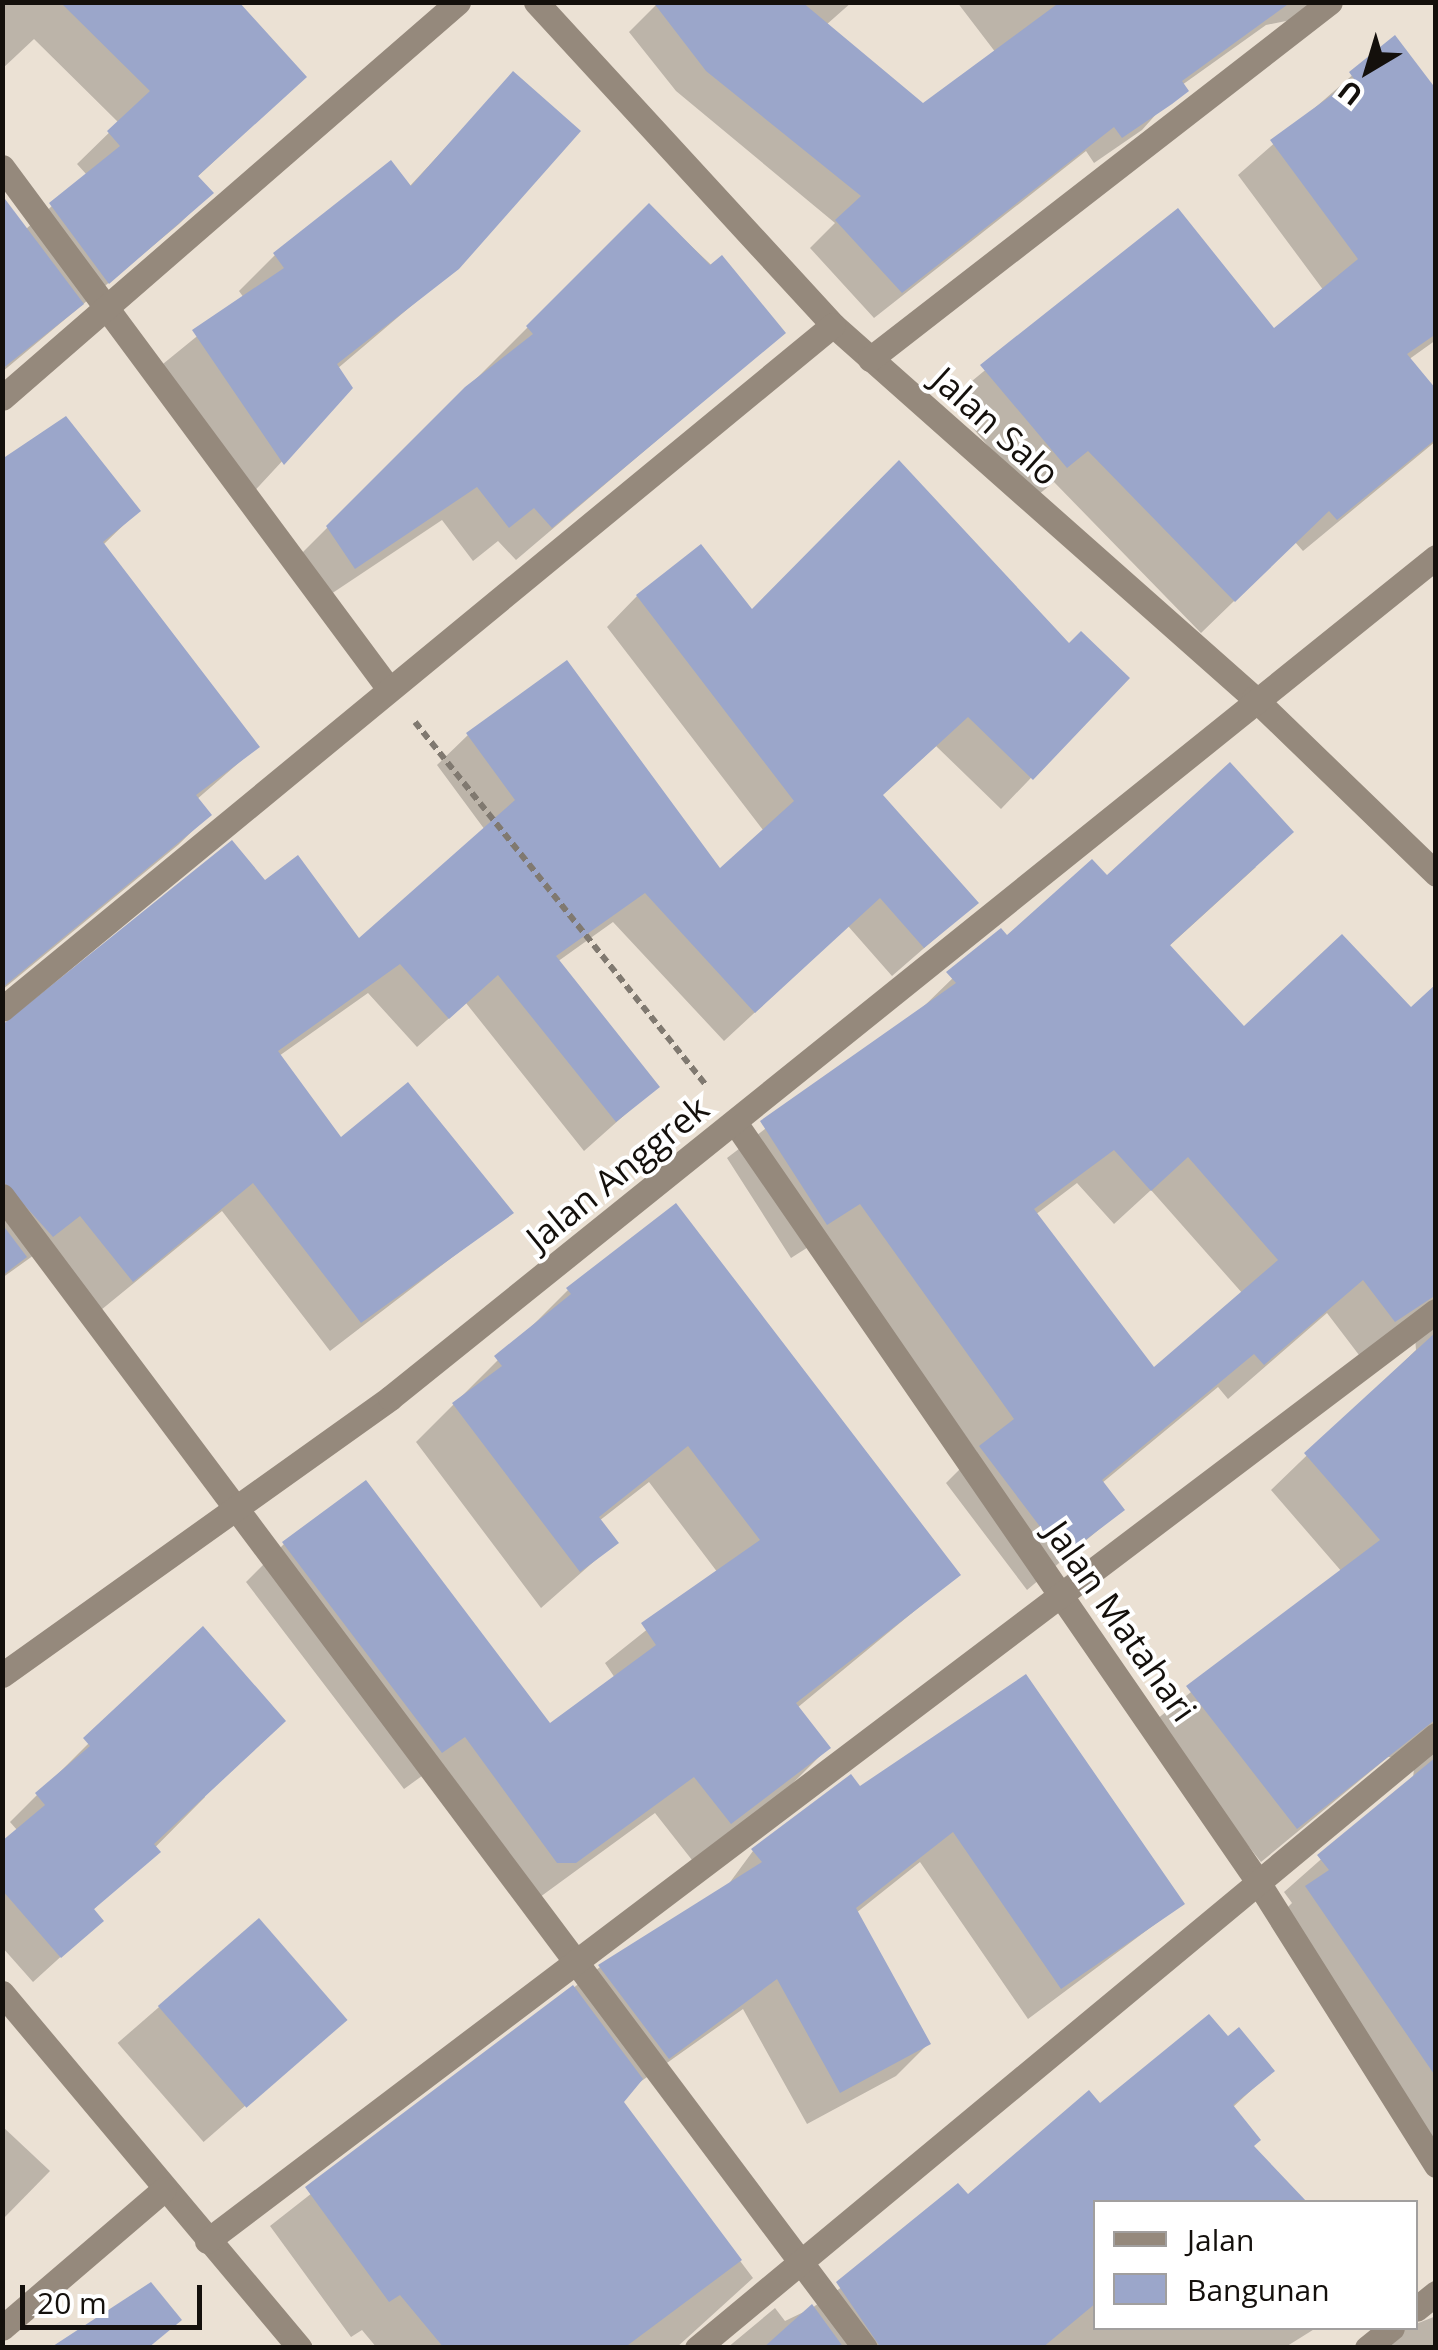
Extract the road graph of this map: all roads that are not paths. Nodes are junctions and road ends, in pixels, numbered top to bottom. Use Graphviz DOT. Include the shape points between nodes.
graph roads {
  1 [pos="458,2"];
  2 [pos="536,2"];
  3 [pos="1330,2"];
  4 [pos="2,167"];
  5 [pos="114,306"];
  6 [pos="832,324"];
  7 [pos="870,359"];
  8 [pos="2,398"];
  9 [pos="1436,557"];
  10 [pos="389,689"];
  11 [pos="1254,698"];
  12 [pos="1436,874"];
  13 [pos="2,1008"];
  14 [pos="736,1124"];
  15 [pos="2,1196"];
  16 [pos="1436,1311"];
  17 [pos="240,1508"];
  18 [pos="1058,1590"];
  19 [pos="2,1675"];
  20 [pos="1436,1735"];
  21 [pos="1256,1879"];
  22 [pos="576,1959"];
  23 [pos="2,1992"];
  24 [pos="1436,2165"];
  25 [pos="164,2189"];
  26 [pos="207,2241"];
  27 [pos="800,2262"];
  28 [pos="2,2328"];
  29 [pos="1390,2330"];
  30 [pos="300,2348"];
  31 [pos="697,2348"];
  32 [pos="865,2348"];
  33 [pos="1367,2348"];
  1 -- 5 [label="street"];
  2 -- 6 [label="street, Jalan Salo"];
  3 -- 7 [label="street"];
  4 -- 5 [label="street"];
  5 -- 8 [label="street"];
  5 -- 10 [label="street"];
  6 -- 7 [label="street, Jalan Salo"];
  6 -- 10 [label="street"];
  7 -- 11 [label="street, Jalan Salo"];
  9 -- 11 [label="street, Jalan Anggrek"];
  10 -- 13 [label="street"];
  11 -- 12 [label="street, Jalan Salo"];
  11 -- 14 [label="street, Jalan Anggrek"];
  14 -- 17 [label="street, Jalan Anggrek"];
  14 -- 18 [label="street, Jalan Matahari"];
  15 -- 17 [label="street"];
  16 -- 18 [label="street"];
  17 -- 19 [label="street, Jalan Anggrek"];
  17 -- 22 [label="street"];
  18 -- 21 [label="street, Jalan Matahari"];
  18 -- 22 [label="street"];
  20 -- 21 [label="street"];
  21 -- 24 [label="street, Jalan Matahari"];
  21 -- 27 [label="street" via="1110,2012"];
  22 -- 26 [label="street"];
  22 -- 27 [label="street"];
  23 -- 25 [label="street"];
  25 -- 26 [label="street"];
  25 -- 28 [label="street"];
  26 -- 30 [label="street"];
  27 -- 31 [label="street"];
  27 -- 32 [label="street"];
  29 -- 33 [label="street"];
}
